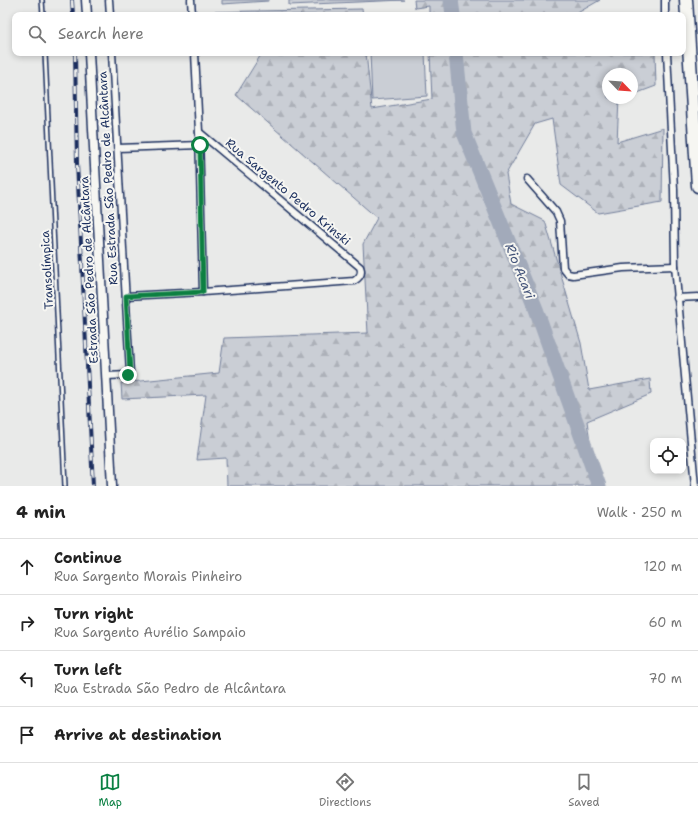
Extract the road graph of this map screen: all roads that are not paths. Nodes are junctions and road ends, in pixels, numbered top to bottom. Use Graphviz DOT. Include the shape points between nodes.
graph roads {
  1 [pos="42,0"];
  2 [pos="86,0"];
  3 [pos="109,0"];
  4 [pos="192,0"];
  5 [pos="665,0"];
  6 [pos="686,0"];
  7 [pos="43,12"];
  8 [pos="87,12"];
  9 [pos="110,12"];
  10 [pos="192,12"];
  11 [pos="665,12"];
  12 [pos="45,56"];
  13 [pos="89,56"];
  14 [pos="112,56"];
  15 [pos="195,56"];
  16 [pos="667,56"];
  17 [pos="200,132"];
  18 [pos="200,145"];
  19 [pos="118,148"];
  20 [pos="527,178"];
  21 [pos="698,186"];
  22 [pos="675,266"];
  23 [pos="203,292"];
  24 [pos="126,296"];
  25 [pos="698,296"];
  26 [pos="677,298"];
  27 [pos="107,376"];
  28 [pos="65,486"];
  29 [pos="112,486"];
  30 [pos="695,486"];
  1 -- 7 [label="lane"];
  2 -- 8 [label="street"];
  3 -- 9 [label="street"];
  4 -- 10 [label="street"];
  5 -- 11 [label="street"];
  6 -- 21 [label="highway"];
  12 -- 28 [label="lane, Transolímpica"];
  13 -- 27 [label="street, Estrada São Pedro de Alcântara"];
  14 -- 19 [label="street, Rua Estrada São Pedro de Alcântara"];
  15 -- 17 [label="street"];
  16 -- 22 [label="street"];
  17 -- 18 [label="street"];
  17 -- 23 [label="street, Rua Sargento Pedro Krinski" via="361,271 361,275 354,282"];
  18 -- 19 [label="street"];
  18 -- 23 [label="street"];
  19 -- 24 [label="street, Rua Estrada São Pedro de Alcântara"];
  20 -- 22 [label="street" via="556,212 560,221 563,268 568,274"];
  22 -- 26 [label="street"];
  23 -- 24 [label="street"];
  24 -- 27 [label="street, Rua Estrada São Pedro de Alcântara" via="130,373"];
  25 -- 26 [label="street"];
  26 -- 30 [label="street"];
  27 -- 29 [label="street, Estrada São Pedro de Alcântara"];
}
